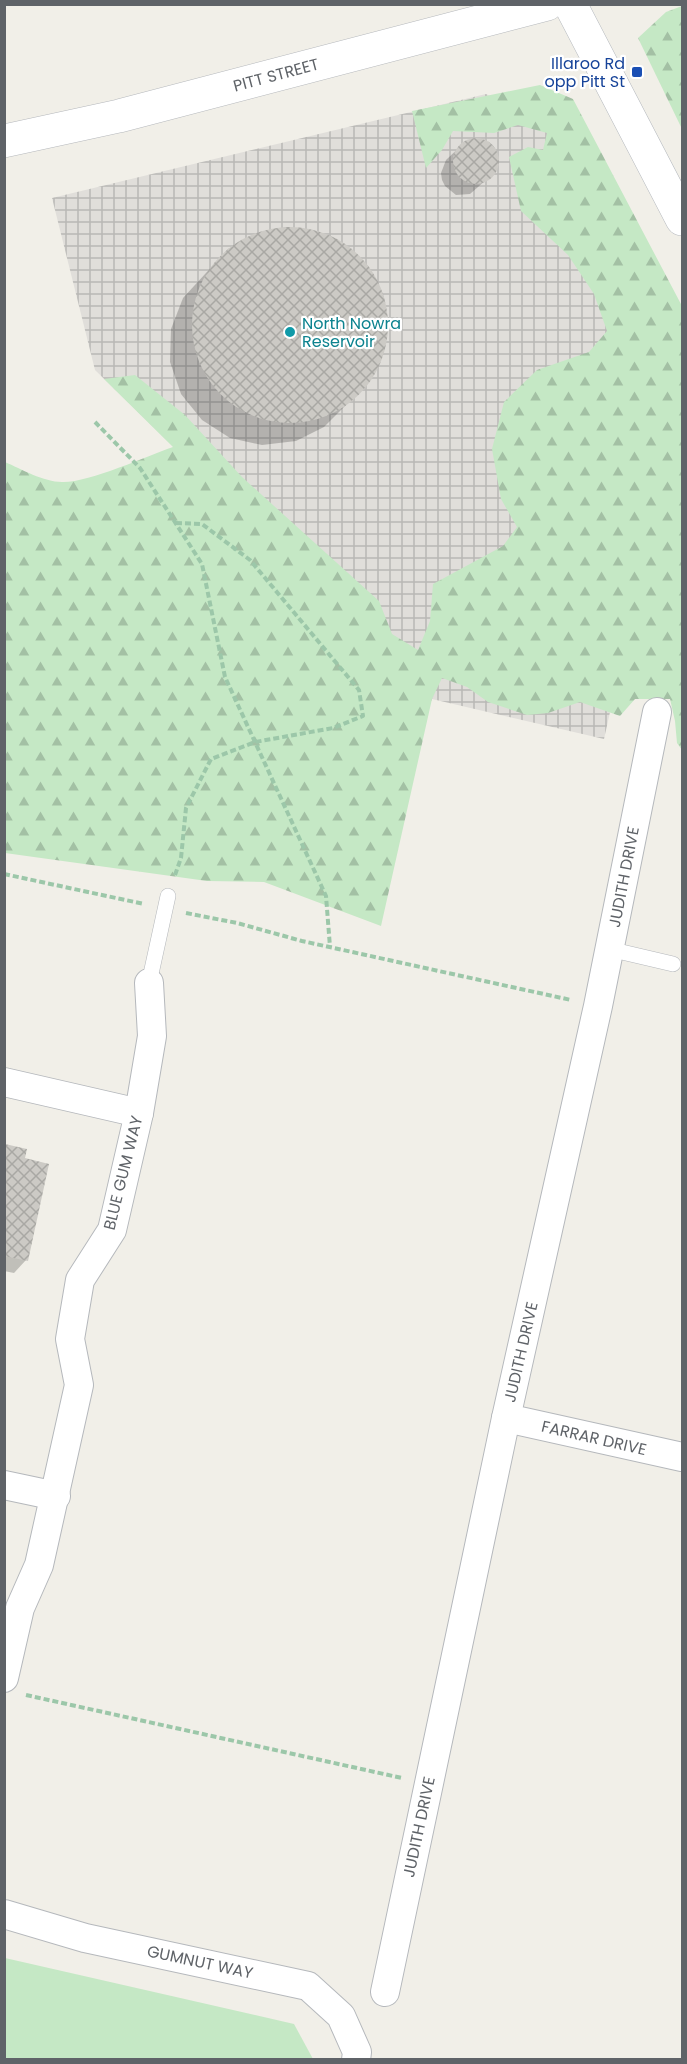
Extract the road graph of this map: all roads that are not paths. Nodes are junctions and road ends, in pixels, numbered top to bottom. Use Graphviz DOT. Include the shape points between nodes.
graph roads {
  1 [pos="547,4"];
  2 [pos="570,4"];
  3 [pos="4,141"];
  4 [pos="682,219"];
  5 [pos="657,712"];
  6 [pos="166,902"];
  7 [pos="609,949"];
  8 [pos="673,964"];
  9 [pos="149,983"];
  10 [pos="4,1082"];
  11 [pos="139,1113"];
  12 [pos="506,1418"];
  13 [pos="682,1457"];
  14 [pos="4,1485"];
  15 [pos="56,1496"];
  16 [pos="10,1685"];
  17 [pos="4,1914"];
  18 [pos="385,1992"];
  19 [pos="356,2060"];
  1 -- 3 [label="street, PITT STREET" via="119,116"];
  2 -- 4 [label="street"];
  5 -- 7 [label="street, JUDITH DRIVE"];
  6 -- 9 [label="lane"];
  7 -- 8 [label="lane"];
  7 -- 12 [label="street, JUDITH DRIVE"];
  9 -- 11 [label="street, BLUE GUM WAY" via="152,1036"];
  10 -- 11 [label="street"];
  11 -- 15 [label="street, BLUE GUM WAY" via="112,1230 80,1280 70,1339 79,1385"];
  12 -- 13 [label="street, FARRAR DRIVE"];
  12 -- 18 [label="street, JUDITH DRIVE"];
  14 -- 15 [label="street"];
  15 -- 16 [label="street, BLUE GUM WAY" via="39,1564 20,1608"];
  17 -- 19 [label="street, GUMNUT WAY" via="85,1938 308,1986 341,2016 357,2052"];
}
